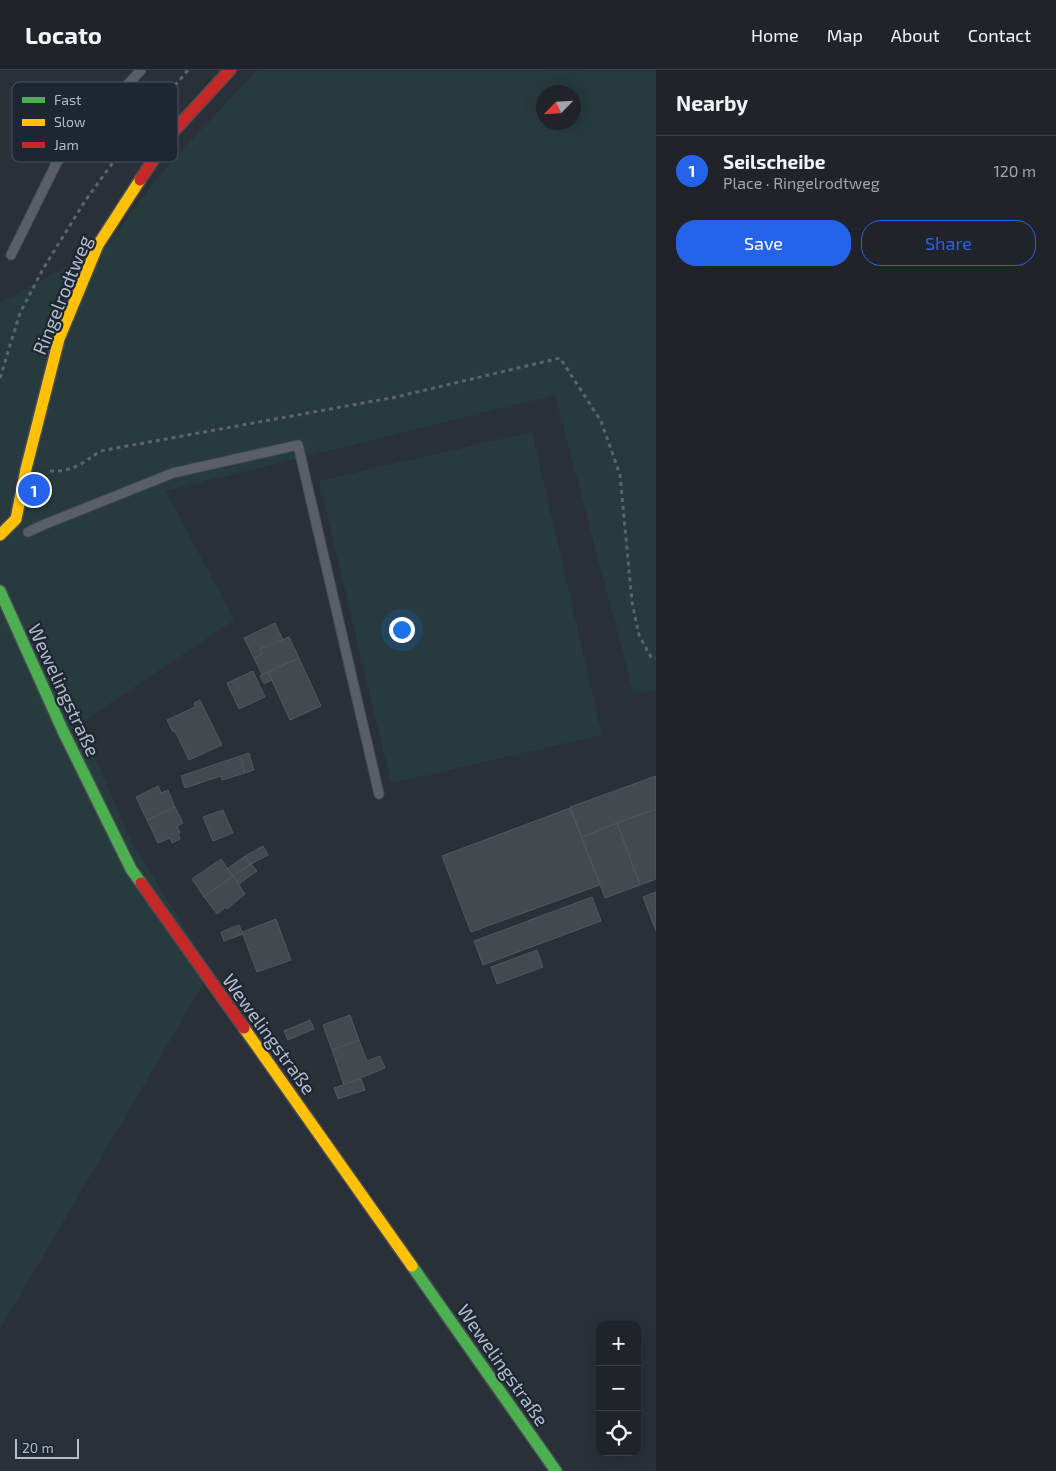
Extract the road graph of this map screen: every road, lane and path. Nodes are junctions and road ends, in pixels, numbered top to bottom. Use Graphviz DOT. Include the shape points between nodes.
graph roads {
  1 [pos="142,70"];
  2 [pos="188,70"];
  3 [pos="230,70"];
  4 [pos="131,82"];
  5 [pos="178,82"];
  6 [pos="178,126"];
  7 [pos="57,162"];
  8 [pos="114,162"];
  9 [pos="152,162"];
  10 [pos="11,255"];
  11 [pos="0,378"];
  12 [pos="26,469"];
  13 [pos="28,532"];
  14 [pos="0,535"];
  15 [pos="0,591"];
  16 [pos="656,658"];
  17 [pos="379,794"];
  18 [pos="556,1471"];
  1 -- 4 [label="lane"];
  2 -- 5 [label="path"];
  3 -- 6 [label="street, Ringelrodtweg"];
  7 -- 10 [label="lane"];
  8 -- 11 [label="path" via="43,269 20,313"];
  9 -- 12 [label="street, Ringelrodtweg" via="98,245 59,339"];
  12 -- 14 [label="street, Ringelrodtweg" via="16,519"];
  12 -- 16 [label="path" via="64,472 100,451 396,397 560,358 600,421 620,475 632,602 639,635 651,657"];
  13 -- 17 [label="lane" via="166,476 298,445"];
  15 -- 18 [label="street, Wewelingstraße" via="131,870"];
}
